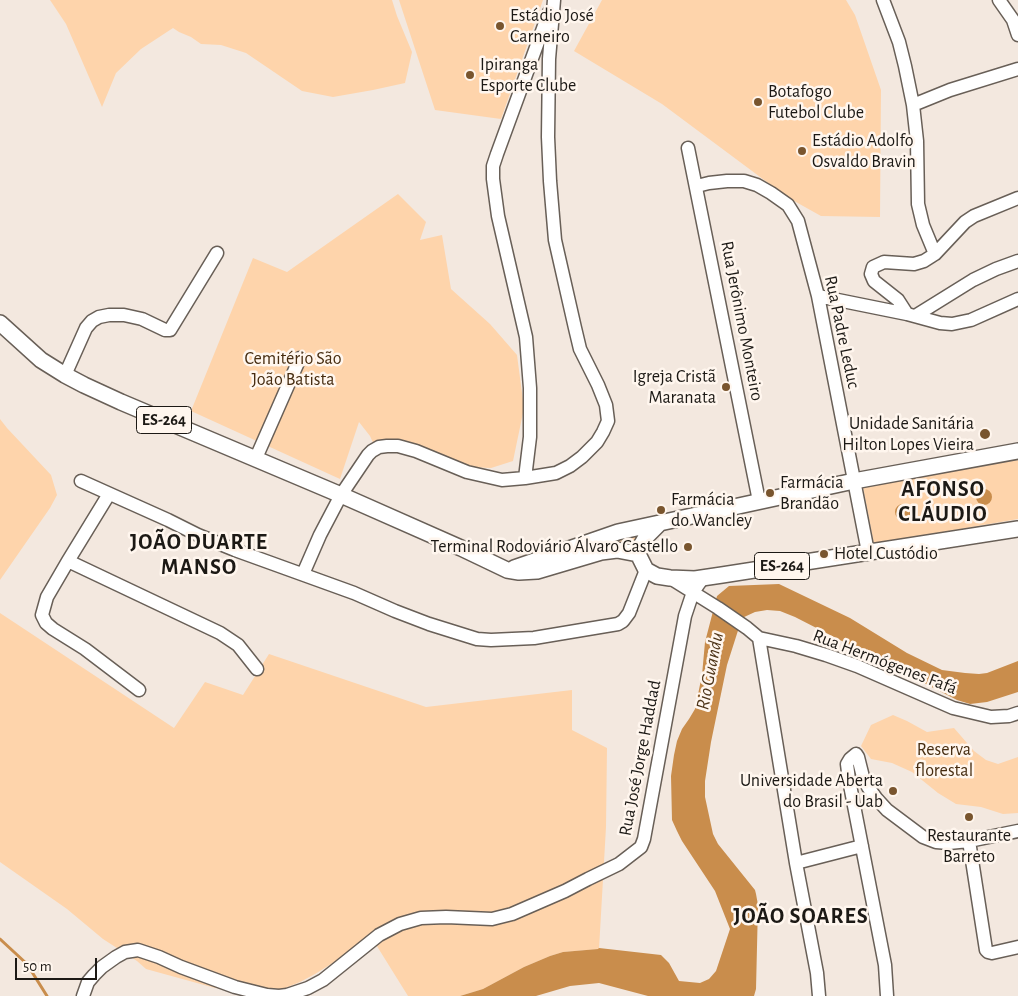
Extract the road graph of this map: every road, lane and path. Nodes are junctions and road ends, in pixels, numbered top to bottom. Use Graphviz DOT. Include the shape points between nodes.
graph roads {
  1 [pos="553,0"];
  2 [pos="883,0"];
  3 [pos="1000,0"];
  4 [pos="1018,35"];
  5 [pos="1018,69"];
  6 [pos="913,105"];
  7 [pos="688,148"];
  8 [pos="697,186"];
  9 [pos="1018,198"];
  10 [pos="217,253"];
  11 [pos="935,254"];
  12 [pos="1018,261"];
  13 [pos="818,296"];
  14 [pos="1018,299"];
  15 [pos="911,315"];
  16 [pos="0,323"];
  17 [pos="300,358"];
  18 [pos="64,375"];
  19 [pos="1018,450"];
  20 [pos="256,458"];
  21 [pos="526,478"];
  22 [pos="81,481"];
  23 [pos="854,481"];
  24 [pos="109,494"];
  25 [pos="341,495"];
  26 [pos="760,501"];
  27 [pos="659,524"];
  28 [pos="1018,529"];
  29 [pos="868,552"];
  30 [pos="638,554"];
  31 [pos="68,560"];
  32 [pos="507,570"];
  33 [pos="646,570"];
  34 [pos="304,574"];
  35 [pos="697,583"];
  36 [pos="759,638"];
  37 [pos="257,669"];
  38 [pos="139,690"];
  39 [pos="1018,714"];
  40 [pos="1018,831"];
  41 [pos="969,840"];
  42 [pos="862,846"];
  43 [pos="796,863"];
  44 [pos="1018,947"];
  45 [pos="83,996"];
  46 [pos="819,996"];
  47 [pos="887,996"];
  1 -- 21 [label="street" via="493,166 498,216 526,337 530,388"];
  1 -- 21 [label="street" via="548,137 555,240 580,349 603,397 608,421 597,442 570,466 556,473"];
  2 -- 6 [label="street" via="899,42"];
  3 -- 4 [label="street"];
  5 -- 6 [label="street"];
  6 -- 11 [label="street" via="918,204"];
  7 -- 8 [label="street, Rua Jerônimo Monteiro"];
  8 -- 13 [label="street, Rua Padre Leduc" via="744,182 757,185 788,205 798,221"];
  8 -- 26 [label="street, Rua Jerônimo Monteiro"];
  9 -- 11 [label="street" via="965,222"];
  10 -- 18 [label="street" via="170,330 124,314 99,317 86,328"];
  11 -- 15 [label="street" via="914,264 884,262 873,267 874,281"];
  12 -- 15 [label="street" via="973,280"];
  13 -- 15 [label="street"];
  13 -- 23 [label="street, Rua Padre Leduc"];
  14 -- 15 [label="street" via="971,320 952,324"];
  16 -- 18 [label="main road, ES-264" via="41,360"];
  17 -- 20 [label="street"];
  18 -- 20 [label="main road, ES-264"];
  19 -- 23 [label="main road"];
  20 -- 25 [label="main road, ES-264"];
  21 -- 25 [label="street" via="502,480 467,472 416,451 387,446 379,447 368,455"];
  22 -- 24 [label="street"];
  23 -- 26 [label="main road"];
  23 -- 29 [label="street, Rua Padre Leduc"];
  24 -- 31 [label="street"];
  24 -- 34 [label="street" via="198,535"];
  25 -- 32 [label="main road, ES-264"];
  25 -- 34 [label="street"];
  26 -- 27 [label="main road"];
  27 -- 30 [label="main road" via="646,537"];
  27 -- 32 [label="main road" via="618,532"];
  28 -- 29 [label="main road, ES-264"];
  29 -- 35 [label="main road, ES-264"];
  30 -- 32 [label="main road, ES-264" via="618,550 601,552 537,571"];
  30 -- 33 [label="main road"];
  31 -- 37 [label="street" via="220,633 238,646"];
  31 -- 38 [label="street" via="47,597 42,618"];
  33 -- 34 [label="street" via="629,613 618,624 534,638 491,640 464,636"];
  33 -- 35 [label="main road, ES-264" via="658,576"];
  35 -- 36 [label="street, Rua Hermógenes Fafá" via="718,608"];
  35 -- 45 [label="street, Rua José Jorge Haddad" via="686,616 644,839 641,847 619,864 512,914 492,919 432,917 400,924 379,936 323,980 287,995 267,995 235,987 138,950 125,952 102,967 88,982"];
  36 -- 39 [label="street, Rua Hermógenes Fafá" via="857,666 953,708 991,717"];
  36 -- 43 [label="street"];
  40 -- 41 [label="street"];
  41 -- 42 [label="street" via="936,842 908,827 868,788 856,754 848,762 848,772"];
  41 -- 44 [label="street" via="985,947 992,953"];
  42 -- 43 [label="street"];
  42 -- 47 [label="street" via="885,965"];
  43 -- 46 [label="street"];
}
